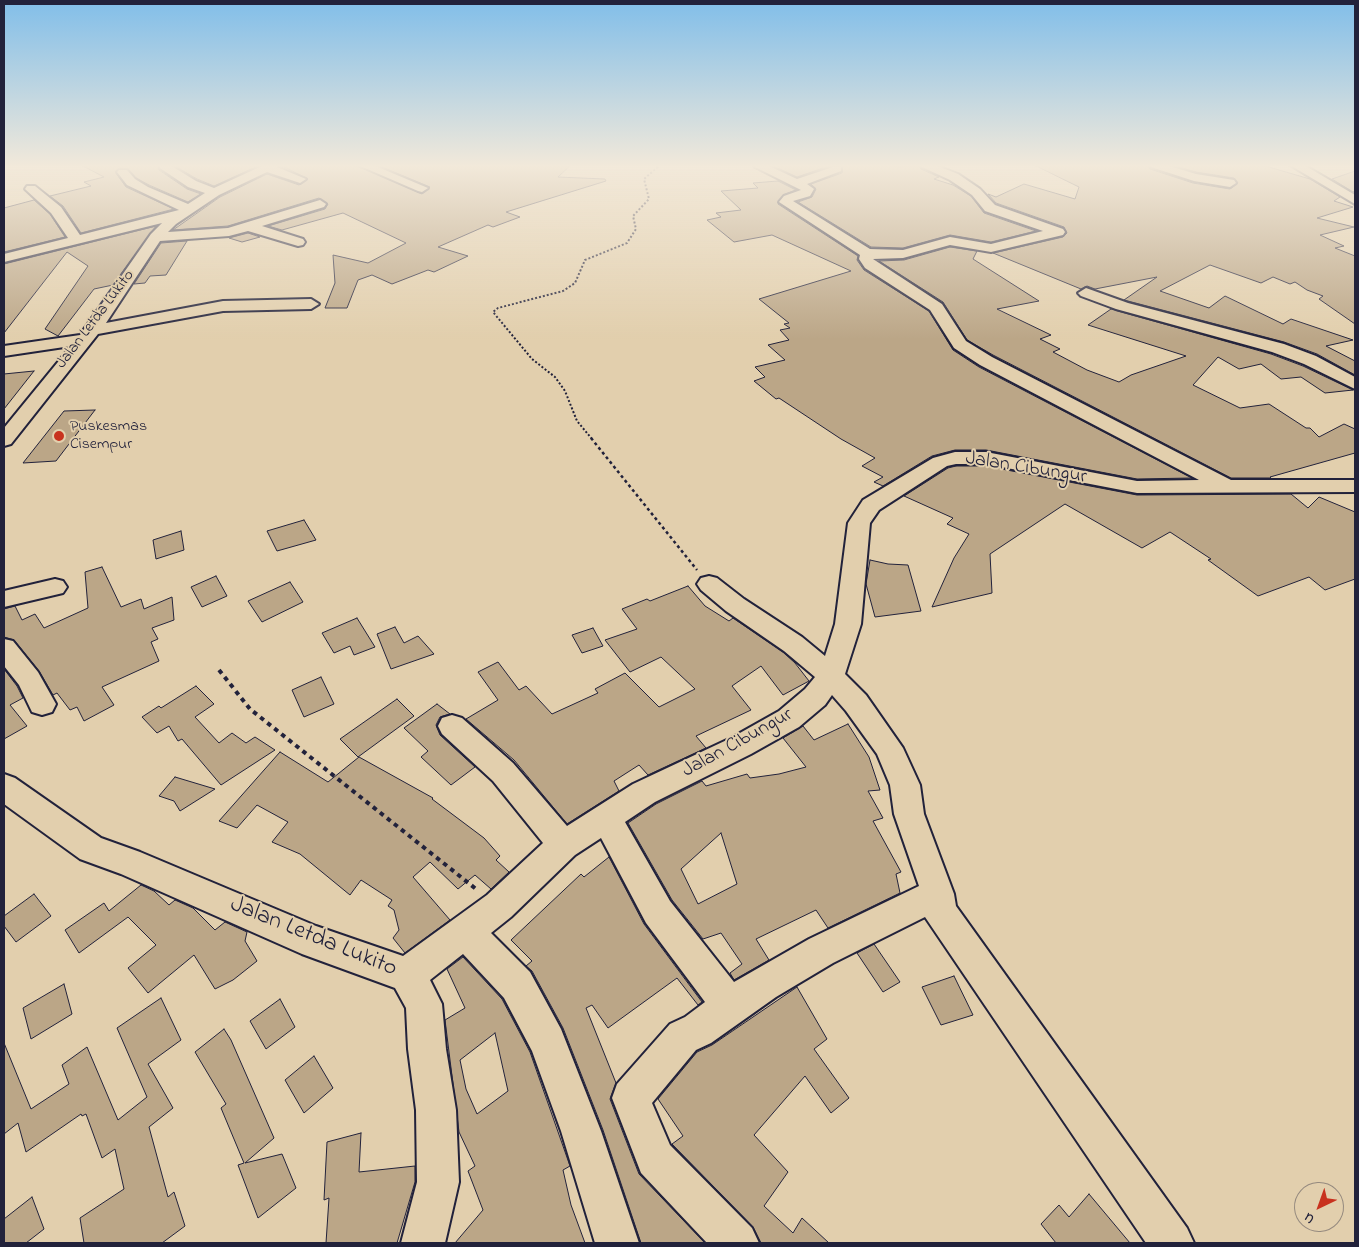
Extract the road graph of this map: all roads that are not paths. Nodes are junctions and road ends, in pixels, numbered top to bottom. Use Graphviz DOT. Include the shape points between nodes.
graph roads {
  1 [pos="65,223"];
  2 [pos="139,223"];
  3 [pos="171,223"];
  4 [pos="256,223"];
  5 [pos="818,223"];
  6 [pos="1033,223"];
  7 [pos="247,226"];
  8 [pos="156,237"];
  9 [pos="76,239"];
  10 [pos="298,242"];
  11 [pos="867,253"];
  12 [pos="4,258"];
  13 [pos="1086,293"];
  14 [pos="311,304"];
  15 [pos="89,335"];
  16 [pos="4,351"];
  17 [pos="1355,384"];
  18 [pos="4,440"];
  19 [pos="1355,486"];
  20 [pos="1228,487"];
  21 [pos="709,584"];
  22 [pos="55,587"];
  23 [pos="4,599"];
  24 [pos="4,648"];
  25 [pos="831,676"];
  26 [pos="42,704"];
  27 [pos="452,726"];
  28 [pos="4,787"];
  29 [pos="607,818"];
  30 [pos="564,845"];
  31 [pos="938,894"];
  32 [pos="466,932"];
  33 [pos="407,975"];
  34 [pos="730,1006"];
  35 [pos="423,1243"];
  36 [pos="617,1243"];
  37 [pos="737,1243"];
  38 [pos="1172,1243"];
  1 -- 9 [label="street"];
  2 -- 9 [label="street"];
  3 -- 8 [label="street, Jalan Letda Lukito"];
  4 -- 7 [label="street"];
  5 -- 11 [label="street"];
  6 -- 11 [label="street" via="1058,232 991,248 950,241 903,254"];
  7 -- 8 [label="street" via="224,233"];
  7 -- 10 [label="street"];
  8 -- 15 [label="street, Jalan Letda Lukito"];
  9 -- 12 [label="street"];
  11 -- 20 [label="street" via="870,265 936,307 960,344 986,362"];
  13 -- 17 [label="street" via="1122,306 1278,348 1310,360"];
  14 -- 15 [label="street" via="223,306"];
  15 -- 16 [label="street"];
  15 -- 18 [label="street, Jalan Letda Lukito"];
  19 -- 20 [label="street, Jalan Cibungur"];
  20 -- 25 [label="street, Jalan Cibungur" via="1138,486 986,458 955,458 940,462 877,501 859,523 848,624"];
  21 -- 25 [label="street" via="793,644"];
  22 -- 23 [label="street"];
  24 -- 26 [label="street" via="29,679"];
  25 -- 29 [label="street, Jalan Cibungur" via="815,696 789,719 644,793"];
  25 -- 31 [label="street" via="856,703 889,748 905,785 909,814"];
  27 -- 30 [label="street" via="504,772"];
  28 -- 33 [label="street, Jalan Letda Lukito" via="91,849 129,862 314,942"];
  29 -- 30 [label="street, Jalan Cibungur"];
  29 -- 34 [label="street" via="658,912"];
  30 -- 32 [label="street, Jalan Cibungur"];
  31 -- 34 [label="street" via="821,951"];
  31 -- 38 [label="street" via="940,912"];
  32 -- 33 [label="street, Jalan Cibungur"];
  32 -- 36 [label="street" via="517,986 548,1042 581,1130"];
  33 -- 35 [label="street, Jalan Letda Lukito" via="424,1004 436,1110 438,1182"];
  34 -- 37 [label="street" via="698,1030 683,1036 631,1098 655,1158"];
}
